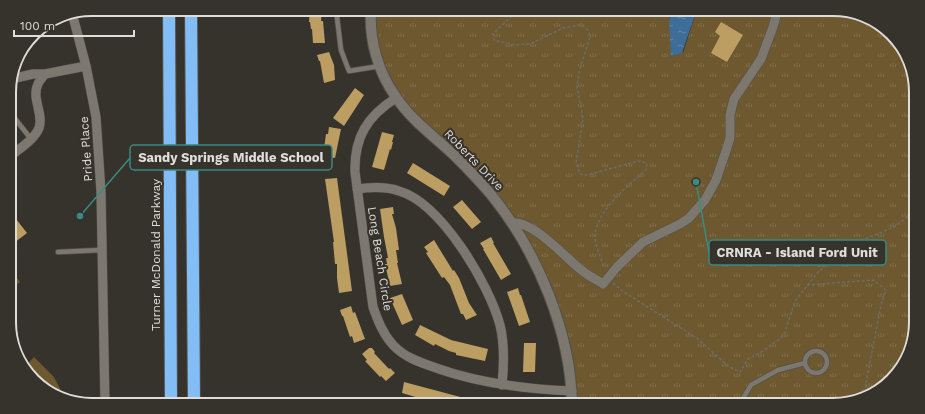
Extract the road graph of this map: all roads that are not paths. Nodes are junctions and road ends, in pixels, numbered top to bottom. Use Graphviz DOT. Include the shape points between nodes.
graph roads {
  1 [pos="169,16"];
  2 [pos="192,16"];
  3 [pos="337,16"];
  4 [pos="370,16"];
  5 [pos="776,16"];
  6 [pos="74,19"];
  7 [pos="86,66"];
  8 [pos="380,66"];
  9 [pos="45,74"];
  10 [pos="18,77"];
  11 [pos="396,98"];
  12 [pos="16,120"];
  13 [pos="31,139"];
  14 [pos="16,151"];
  15 [pos="357,189"];
  16 [pos="512,223"];
  17 [pos="102,250"];
  18 [pos="58,252"];
  19 [pos="805,362"];
  20 [pos="502,385"];
  21 [pos="572,391"];
  22 [pos="105,398"];
  23 [pos="171,398"];
  24 [pos="194,398"];
  25 [pos="572,398"];
  26 [pos="743,398"];
  1 -- 23 [label="highway, Turner McDonald Parkway"];
  2 -- 24 [label="highway"];
  3 -- 8 [label="lane" via="341,50 349,71"];
  4 -- 8 [label="street, Roberts Drive" via="374,50"];
  5 -- 16 [label="street" via="761,59 734,99 730,115 730,138 716,180 705,200 689,218 643,242 603,284 581,270 534,229"];
  6 -- 7 [label="street, Pride Place"];
  7 -- 9 [label="street"];
  7 -- 17 [label="street, Pride Place" via="96,117"];
  8 -- 11 [label="street, Roberts Drive"];
  9 -- 10 [label="street"];
  9 -- 13 [label="street" via="36,89 40,120 38,130"];
  11 -- 15 [label="street, Long Beach Circle" via="375,114 360,136 354,160"];
  11 -- 16 [label="street, Roberts Drive" via="414,119 477,178"];
  12 -- 13 [label="lane"];
  13 -- 14 [label="street"];
  15 -- 20 [label="street" via="385,188 412,196 430,209 456,241 481,280 499,324 504,354"];
  15 -- 20 [label="street, Long Beach Circle" via="373,307 387,337 401,352 418,362 460,376"];
  16 -- 21 [label="street, Roberts Drive" via="535,263 553,305 565,349"];
  17 -- 18 [label="lane"];
  17 -- 22 [label="street, Pride Place"];
  19 -- 19 [label="lane" via="807,356 816,351 823,353 828,363 825,370 818,373 808,370"];
  19 -- 26 [label="lane" via="778,370 751,385"];
  20 -- 21 [label="street, Long Beach Circle" via="536,390"];
  21 -- 25 [label="street, Roberts Drive"];
}
